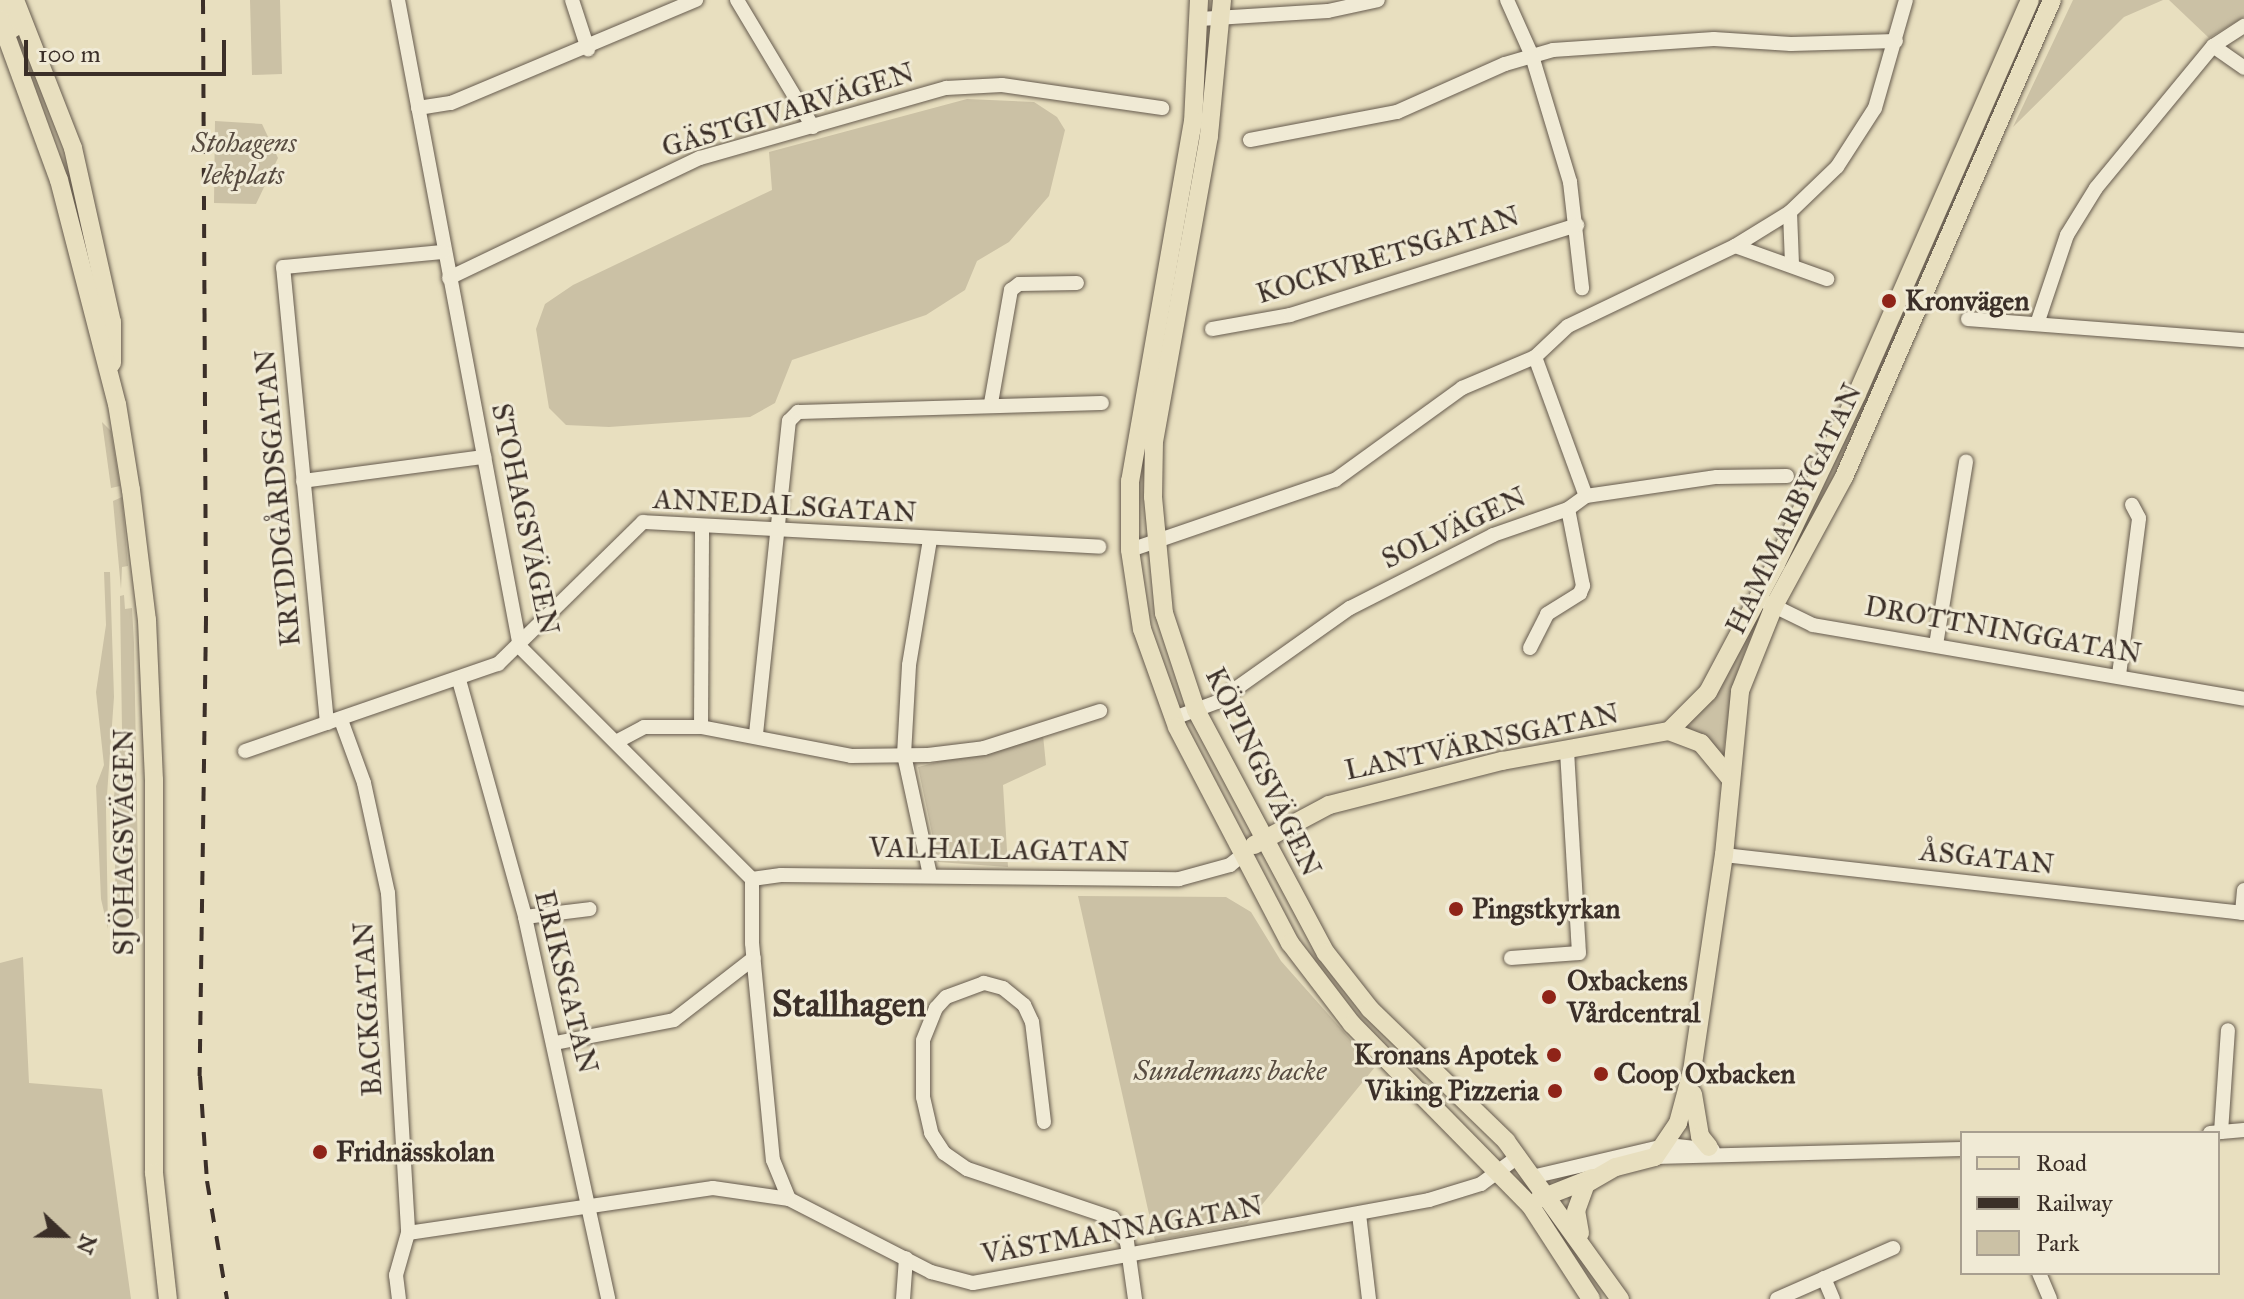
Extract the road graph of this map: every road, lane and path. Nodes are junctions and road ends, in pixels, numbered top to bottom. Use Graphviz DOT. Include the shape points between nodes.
graph roads {
  1 [pos="1,0"];
  2 [pos="15,0"];
  3 [pos="398,0"];
  4 [pos="572,0"];
  5 [pos="696,0"];
  6 [pos="737,0"];
  7 [pos="1378,0"];
  8 [pos="1507,0"];
  9 [pos="1906,0"];
  10 [pos="2030,0"];
  11 [pos="2052,0"];
  12 [pos="1328,5"];
  13 [pos="1199,9"];
  14 [pos="1223,9"];
  15 [pos="0,19"];
  16 [pos="2244,26"];
  17 [pos="1896,41"];
  18 [pos="2213,46"];
  19 [pos="588,49"];
  20 [pos="1532,56"];
  21 [pos="16,59"];
  22 [pos="2244,68"];
  23 [pos="56,101"];
  24 [pos="418,108"];
  25 [pos="1162,108"];
  26 [pos="813,127"];
  27 [pos="1250,140"];
  28 [pos="1790,212"];
  29 [pos="1577,225"];
  30 [pos="1735,246"];
  31 [pos="443,252"];
  32 [pos="1792,263"];
  33 [pos="449,278"];
  34 [pos="1827,279"];
  35 [pos="1077,283"];
  36 [pos="1582,288"];
  37 [pos="1968,319"];
  38 [pos="2037,324"];
  39 [pos="1212,329"];
  40 [pos="2244,340"];
  41 [pos="1535,357"];
  42 [pos="112,386"];
  43 [pos="991,403"];
  44 [pos="1102,403"];
  45 [pos="484,457"];
  46 [pos="1966,461"];
  47 [pos="1787,476"];
  48 [pos="303,481"];
  49 [pos="1586,496"];
  50 [pos="2132,505"];
  51 [pos="1568,509"];
  52 [pos="702,526"];
  53 [pos="779,527"];
  54 [pos="930,540"];
  55 [pos="1156,542"];
  56 [pos="1099,547"];
  57 [pos="1130,550"];
  58 [pos="1766,602"];
  59 [pos="1936,645"];
  60 [pos="520,647"];
  61 [pos="1530,648"];
  62 [pos="2119,675"];
  63 [pos="459,680"];
  64 [pos="2244,699"];
  65 [pos="1196,710"];
  66 [pos="1100,711"];
  67 [pos="1174,718"];
  68 [pos="334,722"];
  69 [pos="701,727"];
  70 [pos="1669,731"];
  71 [pos="756,734"];
  72 [pos="616,742"];
  73 [pos="1567,749"];
  74 [pos="245,751"];
  75 [pos="904,755"];
  76 [pos="1730,778"];
  77 [pos="1262,838"];
  78 [pos="1724,855"];
  79 [pos="1241,856"];
  80 [pos="930,875"];
  81 [pos="752,879"];
  82 [pos="2244,890"];
  83 [pos="590,909"];
  84 [pos="2243,913"];
  85 [pos="525,917"];
  86 [pos="754,958"];
  87 [pos="1511,958"];
  88 [pos="2228,1030"];
  89 [pos="555,1043"];
  90 [pos="1692,1071"];
  91 [pos="1044,1122"];
  92 [pos="2244,1130"];
  93 [pos="2215,1131"];
  94 [pos="2220,1132"];
  95 [pos="1709,1147"];
  96 [pos="1960,1149"];
  97 [pos="1661,1151"];
  98 [pos="1519,1156"];
  99 [pos="1728,1157"];
  100 [pos="1500,1172"];
  101 [pos="1536,1176"];
  102 [pos="1592,1178"];
  103 [pos="1517,1190"];
  104 [pos="1548,1192"];
  105 [pos="789,1199"];
  106 [pos="591,1203"];
  107 [pos="1530,1205"];
  108 [pos="1359,1214"];
  109 [pos="408,1233"];
  110 [pos="1582,1240"];
  111 [pos="1893,1248"];
  112 [pos="1130,1256"];
  113 [pos="906,1258"];
  114 [pos="2040,1275"];
  115 [pos="1824,1278"];
  116 [pos="168,1299"];
  117 [pos="399,1299"];
  118 [pos="608,1299"];
  119 [pos="903,1299"];
  120 [pos="1135,1299"];
  121 [pos="1369,1299"];
  122 [pos="1591,1299"];
  123 [pos="1620,1299"];
  124 [pos="1777,1299"];
  125 [pos="1833,1299"];
  126 [pos="2050,1299"];
  1 -- 21 [label="main road" via="17,39"];
  2 -- 23 [label="main road, SJÖHAGSVÄGEN"];
  3 -- 24 [label="street, STOHAGSVÄGEN"];
  4 -- 19 [label="street"];
  5 -- 19 [label="street"];
  6 -- 26 [label="street"];
  7 -- 12 [label="street"];
  8 -- 20 [label="street"];
  9 -- 17 [label="street"];
  10 -- 58 [label="main road, HAMMARBYGATAN"];
  11 -- 58 [label="main road, HAMMARBYGATAN" via="1844,477"];
  12 -- 14 [label="street"];
  13 -- 14 [label="street"];
  13 -- 57 [label="main road, KÖPINGSVÄGEN" via="1193,121 1136,433"];
  14 -- 55 [label="main road, KÖPINGSVÄGEN" via="1209,136 1159,398"];
  15 -- 21 [label="main road, SJÖHAGSVÄGEN"];
  16 -- 18 [label="street"];
  17 -- 20 [label="street" via="1791,44 1714,39"];
  17 -- 28 [label="street" via="1875,108 1853,144"];
  18 -- 22 [label="street"];
  18 -- 38 [label="street" via="2079,212 2053,268"];
  19 -- 24 [label="street" via="451,103"];
  20 -- 27 [label="street" via="1397,112"];
  20 -- 29 [label="street" via="1555,124"];
  21 -- 23 [label="main road"];
  21 -- 42 [label="main road, SJÖHAGSVÄGEN" via="59,180"];
  23 -- 42 [label="main road, SJÖHAGSVÄGEN" via="96,238 112,322"];
  24 -- 31 [label="street, STOHAGSVÄGEN"];
  25 -- 26 [label="street, GÄSTGIVARVÄGEN" via="981,83 946,88"];
  26 -- 33 [label="street, GÄSTGIVARVÄGEN" via="700,158"];
  28 -- 30 [label="street"];
  28 -- 32 [label="street"];
  29 -- 36 [label="street"];
  29 -- 39 [label="street, KOCKVRETSGATAN" via="1290,315"];
  30 -- 32 [label="street"];
  30 -- 41 [label="street" via="1576,321"];
  31 -- 33 [label="street, STOHAGSVÄGEN"];
  31 -- 48 [label="street, KRYDDGÅRDSGATAN" via="283,267"];
  32 -- 34 [label="street"];
  33 -- 45 [label="street, STOHAGSVÄGEN"];
  35 -- 43 [label="street" via="1019,284 1011,290"];
  37 -- 38 [label="street"];
  38 -- 40 [label="street"];
  41 -- 49 [label="street"];
  41 -- 55 [label="street" via="1462,388 1335,480"];
  42 -- 116 [label="main road, SJÖHAGSVÄGEN" via="147,620 154,780 154,1173"];
  43 -- 44 [label="street"];
  43 -- 53 [label="street" via="798,412 789,421"];
  45 -- 48 [label="street"];
  45 -- 60 [label="street, STOHAGSVÄGEN"];
  46 -- 59 [label="street"];
  47 -- 49 [label="street, SOLVÄGEN" via="1717,477"];
  48 -- 68 [label="street, KRYDDGÅRDSGATAN"];
  49 -- 51 [label="street, SOLVÄGEN"];
  50 -- 62 [label="street" via="2139,518"];
  51 -- 61 [label="street" via="1583,586 1547,614"];
  51 -- 65 [label="street, SOLVÄGEN" via="1493,535 1376,594"];
  52 -- 53 [label="street, ANNEDALSGATAN"];
  52 -- 60 [label="street, ANNEDALSGATAN" via="653,522 634,527"];
  52 -- 69 [label="street"];
  53 -- 54 [label="street, ANNEDALSGATAN"];
  53 -- 71 [label="street"];
  54 -- 56 [label="street, ANNEDALSGATAN"];
  54 -- 75 [label="street" via="909,665"];
  55 -- 57 [label="street"];
  55 -- 65 [label="main road, KÖPINGSVÄGEN" via="1164,613"];
  57 -- 67 [label="main road, KÖPINGSVÄGEN" via="1142,629"];
  58 -- 59 [label="street, DROTTNINGGATAN" via="1813,625"];
  58 -- 70 [label="main road, HAMMARBYGATAN" via="1708,692"];
  58 -- 76 [label="main road, HAMMARBYGATAN" via="1740,691"];
  59 -- 62 [label="street, DROTTNINGGATAN"];
  60 -- 63 [label="street, ANNEDALSGATAN" via="498,664"];
  60 -- 72 [label="street, STOHAGSVÄGEN"];
  62 -- 64 [label="street, DROTTNINGGATAN"];
  63 -- 68 [label="street, ANNEDALSGATAN"];
  63 -- 85 [label="street, ERIKSGATAN"];
  65 -- 67 [label="street, SOLVÄGEN"];
  65 -- 77 [label="main road, KÖPINGSVÄGEN"];
  66 -- 75 [label="street" via="984,748"];
  67 -- 79 [label="main road, KÖPINGSVÄGEN"];
  68 -- 74 [label="street, ANNEDALSGATAN"];
  68 -- 109 [label="street, BACKGATAN" via="364,783 388,893"];
  69 -- 71 [label="street"];
  69 -- 72 [label="street" via="644,727"];
  70 -- 73 [label="main road, LANTVÄRNSGATAN"];
  70 -- 76 [label="main road" via="1701,743"];
  71 -- 75 [label="street" via="828,753"];
  72 -- 81 [label="street, STOHAGSVÄGEN"];
  73 -- 77 [label="main road, LANTVÄRNSGATAN" via="1329,805"];
  73 -- 87 [label="street" via="1579,953"];
  75 -- 80 [label="street"];
  76 -- 78 [label="main road, HAMMARBYGATAN"];
  77 -- 79 [label="main road, LANTVÄRNSGATAN"];
  77 -- 98 [label="main road, KÖPINGSVÄGEN" via="1309,926 1347,982"];
  78 -- 84 [label="street, ÅSGATAN"];
  78 -- 90 [label="main road, HAMMARBYGATAN"];
  79 -- 80 [label="street, VALHALLAGATAN" via="1230,865 1179,879"];
  79 -- 100 [label="main road, KÖPINGSVÄGEN" via="1315,980"];
  80 -- 81 [label="street, VALHALLAGATAN"];
  81 -- 86 [label="street"];
  82 -- 84 [label="street"];
  83 -- 85 [label="street"];
  85 -- 89 [label="street, ERIKSGATAN"];
  86 -- 89 [label="street" via="674,1020"];
  86 -- 105 [label="street" via="773,1160"];
  88 -- 93 [label="street"];
  89 -- 106 [label="street, ERIKSGATAN"];
  90 -- 95 [label="main road, HAMMARBYGATAN" via="1693,1115"];
  90 -- 97 [label="main road, HAMMARBYGATAN"];
  91 -- 112 [label="street" via="1032,1022 1024,1005 1003,988 984,983 946,997 927,1024 922,1063 931,1133 944,1153 985,1177 1113,1218"];
  92 -- 94 [label="street"];
  95 -- 97 [label="street"];
  95 -- 99 [label="street"];
  96 -- 99 [label="street"];
  97 -- 99 [label="street"];
  97 -- 101 [label="street"];
  97 -- 102 [label="main road"];
  98 -- 100 [label="street, VÄSTMANNAGATAN"];
  98 -- 101 [label="main road, KÖPINGSVÄGEN"];
  100 -- 103 [label="main road, KÖPINGSVÄGEN"];
  100 -- 108 [label="street, VÄSTMANNAGATAN" via="1429,1200"];
  101 -- 103 [label="main road"];
  101 -- 104 [label="main road, KÖPINGSVÄGEN"];
  102 -- 104 [label="main road"];
  102 -- 110 [label="main road" via="1577,1201"];
  103 -- 107 [label="main road, KÖPINGSVÄGEN"];
  104 -- 107 [label="main road"];
  104 -- 110 [label="main road, KÖPINGSVÄGEN"];
  105 -- 106 [label="street, VÄSTMANNAGATAN" via="713,1188 608,1205"];
  105 -- 113 [label="street, VÄSTMANNAGATAN"];
  106 -- 109 [label="street, VÄSTMANNAGATAN"];
  106 -- 118 [label="street, ERIKSGATAN"];
  107 -- 122 [label="main road, KÖPINGSVÄGEN"];
  108 -- 112 [label="street, VÄSTMANNAGATAN"];
  108 -- 121 [label="street"];
  109 -- 117 [label="street, BACKGATAN" via="396,1275"];
  110 -- 123 [label="main road, KÖPINGSVÄGEN"];
  111 -- 115 [label="street"];
  112 -- 113 [label="street, VÄSTMANNAGATAN" via="973,1283 947,1278"];
  112 -- 120 [label="street"];
  113 -- 119 [label="street"];
  114 -- 126 [label="street"];
  115 -- 124 [label="street"];
  115 -- 125 [label="street"];
}
